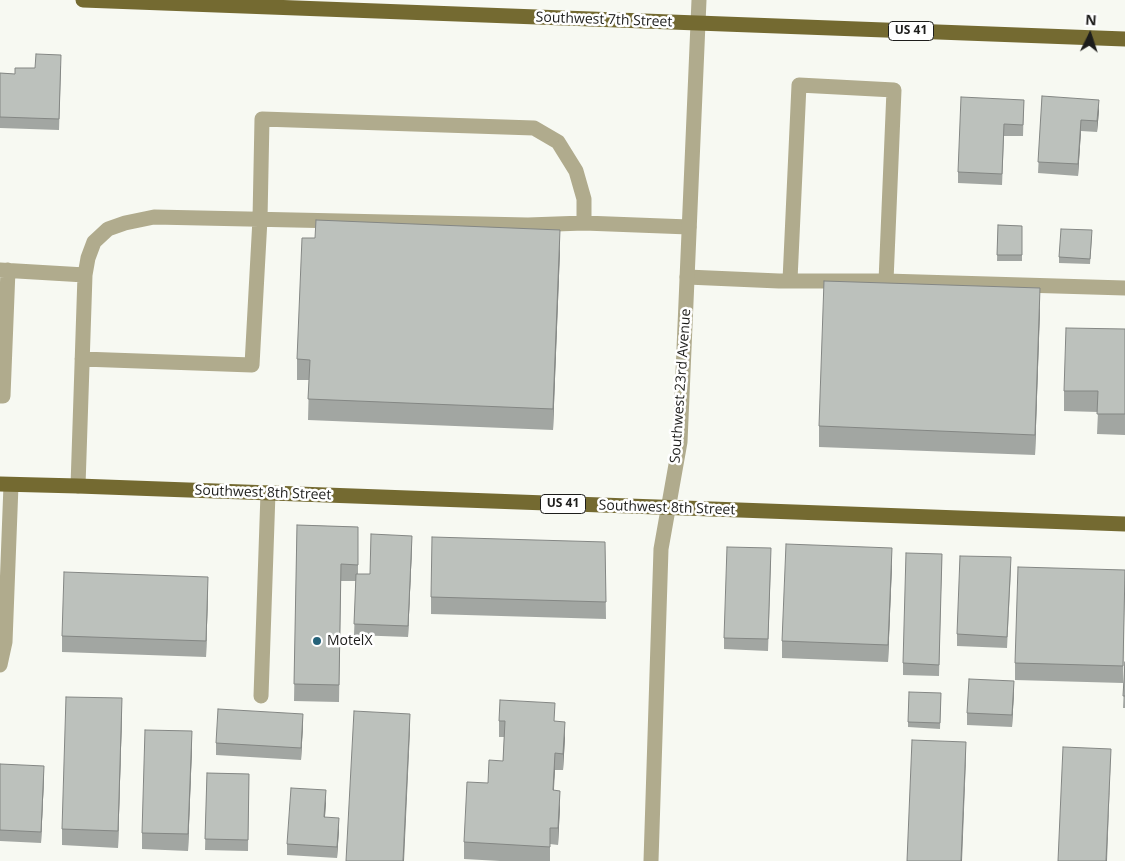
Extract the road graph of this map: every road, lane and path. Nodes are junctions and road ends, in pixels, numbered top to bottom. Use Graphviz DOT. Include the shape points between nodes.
graph roads {
  1 [pos="83,0"];
  2 [pos="699,0"];
  3 [pos="697,23"];
  4 [pos="1125,39"];
  5 [pos="260,219"];
  6 [pos="584,223"];
  7 [pos="689,227"];
  8 [pos="4,270"];
  9 [pos="85,275"];
  10 [pos="687,277"];
  11 [pos="790,280"];
  12 [pos="886,281"];
  13 [pos="1125,288"];
  14 [pos="82,359"];
  15 [pos="1,396"];
  16 [pos="5,484"];
  17 [pos="78,486"];
  18 [pos="268,493"];
  19 [pos="668,508"];
  20 [pos="1125,524"];
  21 [pos="0,665"];
  22 [pos="261,696"];
  23 [pos="651,861"];
  1 -- 3 [label="main road, Southwest 7th Street / US 41"];
  2 -- 3 [label="street, Southwest 23rd Avenue"];
  3 -- 4 [label="main road, Southwest 7th Street / US 41"];
  3 -- 7 [label="street, Southwest 23rd Avenue"];
  5 -- 6 [label="street" via="528,225"];
  5 -- 6 [label="street" via="262,119 534,128 558,142 576,171 584,199"];
  5 -- 9 [label="street" via="154,217 125,223 108,230 94,242"];
  5 -- 14 [label="street" via="252,365"];
  6 -- 7 [label="street"];
  7 -- 10 [label="street, Southwest 23rd Avenue"];
  8 -- 9 [label="street"];
  8 -- 15 [label="street"];
  9 -- 14 [label="street"];
  10 -- 11 [label="street"];
  10 -- 19 [label="street, Southwest 23rd Avenue" via="680,442"];
  11 -- 12 [label="street"];
  11 -- 12 [label="street" via="798,85 894,90"];
  12 -- 13 [label="street"];
  14 -- 17 [label="street"];
  16 -- 17 [label="main road, Southwest 8th Street / US 41"];
  16 -- 21 [label="street" via="5,642"];
  17 -- 18 [label="main road, Southwest 8th Street / US 41"];
  18 -- 19 [label="main road, Southwest 8th Street / US 41"];
  18 -- 22 [label="street"];
  19 -- 20 [label="main road, Southwest 8th Street / US 41"];
  19 -- 23 [label="street, Southwest 23rd Avenue" via="661,549"];
}
